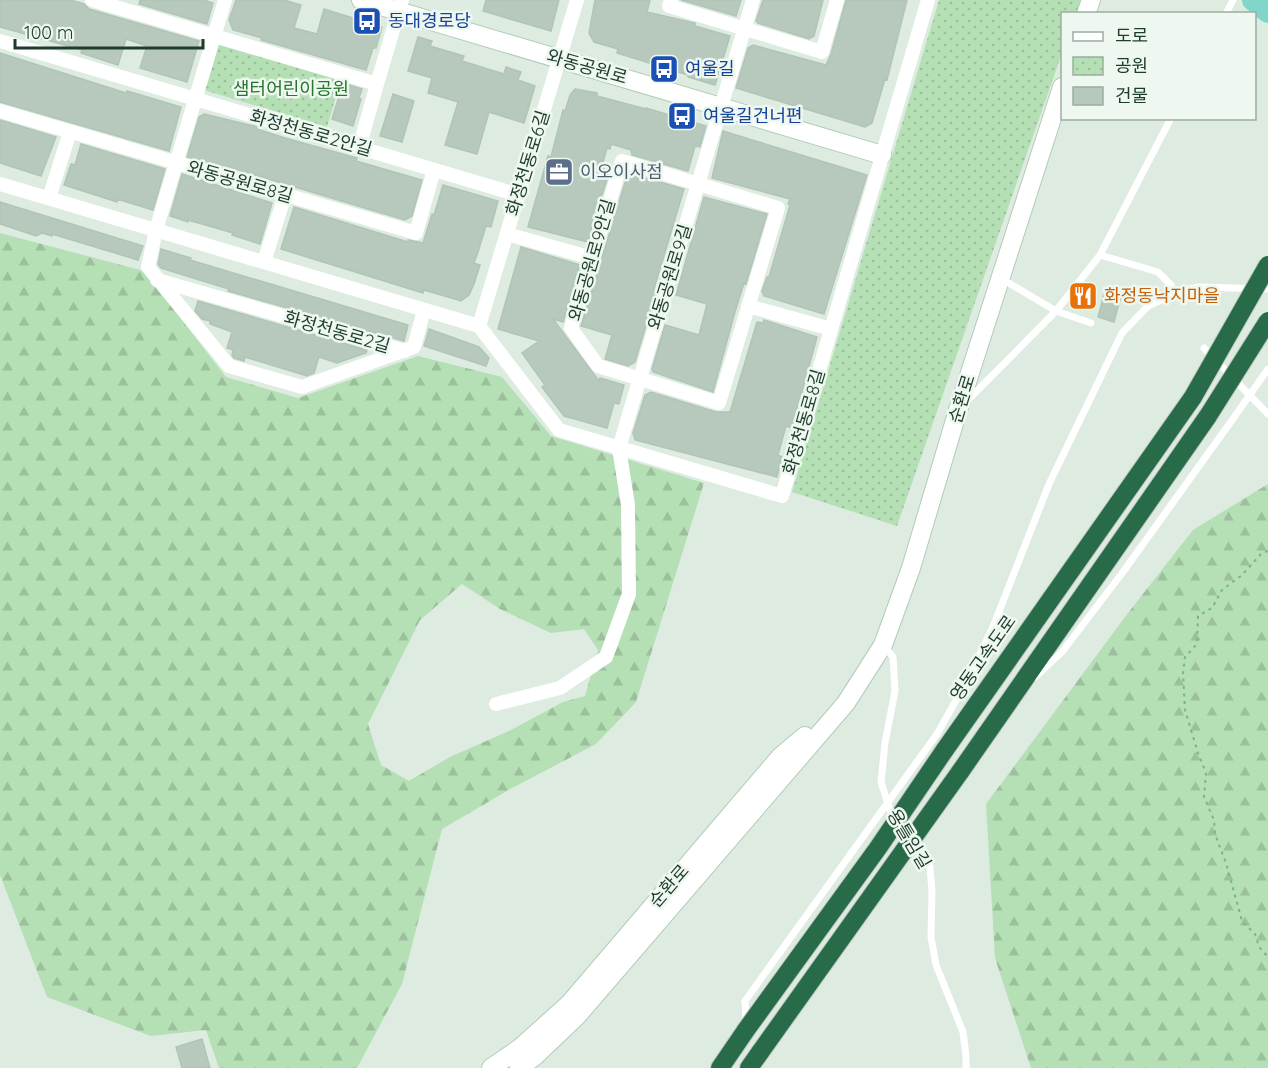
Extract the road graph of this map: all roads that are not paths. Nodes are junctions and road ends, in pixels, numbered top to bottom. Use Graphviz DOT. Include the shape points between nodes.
graph roads {
  1 [pos="92,0"];
  2 [pos="225,0"];
  3 [pos="361,0"];
  4 [pos="577,0"];
  5 [pos="671,0"];
  6 [pos="753,0"];
  7 [pos="837,0"];
  8 [pos="928,0"];
  9 [pos="400,5"];
  10 [pos="744,29"];
  11 [pos="214,36"];
  12 [pos="0,41"];
  13 [pos="559,59"];
  14 [pos="377,84"];
  15 [pos="1061,90"];
  16 [pos="195,99"];
  17 [pos="721,107"];
  18 [pos="0,111"];
  19 [pos="1170,120"];
  20 [pos="70,132"];
  21 [pos="359,148"];
  22 [pos="882,154"];
  23 [pos="176,163"];
  24 [pos="434,170"];
  25 [pos="0,184"];
  26 [pos="698,184"];
  27 [pos="285,195"];
  28 [pos="519,195"];
  29 [pos="49,198"];
  30 [pos="156,230"];
  31 [pos="507,234"];
  32 [pos="1100,255"];
  33 [pos="592,258"];
  34 [pos="264,262"];
  35 [pos="1268,265"];
  36 [pos="1000,278"];
  37 [pos="157,280"];
  38 [pos="1171,285"];
  39 [pos="1268,289"];
  40 [pos="748,306"];
  41 [pos="424,310"];
  42 [pos="1056,311"];
  43 [pos="1268,321"];
  44 [pos="1091,323"];
  45 [pos="479,326"];
  46 [pos="831,329"];
  47 [pos="1204,348"];
  48 [pos="405,351"];
  49 [pos="1268,369"];
  50 [pos="639,378"];
  51 [pos="958,410"];
  52 [pos="1268,414"];
  53 [pos="619,448"];
  54 [pos="884,645"];
  55 [pos="1015,694"];
  56 [pos="846,703"];
  57 [pos="496,704"];
  58 [pos="746,1030"];
  59 [pos="491,1068"];
  60 [pos="519,1068"];
  61 [pos="720,1068"];
  62 [pos="749,1068"];
  63 [pos="966,1068"];
  1 -- 11 [label="street"];
  2 -- 11 [label="street, 화정천동로2길"];
  3 -- 9 [label="main road, 와동공원로"];
  4 -- 13 [label="street, 화정천동로6길"];
  5 -- 10 [label="street" via="669,6"];
  6 -- 10 [label="street, 와동공원로9길"];
  7 -- 10 [label="street" via="822,51"];
  8 -- 22 [label="street, 화정천동로8길"];
  9 -- 13 [label="main road, 와동공원로"];
  9 -- 14 [label="street"];
  10 -- 17 [label="street, 와동공원로9길"];
  11 -- 14 [label="street"];
  11 -- 16 [label="street, 화정천동로2길"];
  12 -- 16 [label="street, 화정천동로2안길"];
  13 -- 17 [label="main road, 와동공원로"];
  13 -- 28 [label="street, 화정천동로6길"];
  14 -- 21 [label="street"];
  15 -- 36 [label="main road, 순환로"];
  16 -- 21 [label="street, 화정천동로2안길"];
  16 -- 23 [label="street, 화정천동로2길"];
  17 -- 22 [label="main road, 와동공원로"];
  17 -- 26 [label="street, 와동공원로9길"];
  18 -- 20 [label="street, 와동공원로8길"];
  19 -- 32 [label="lane"];
  20 -- 23 [label="street, 와동공원로8길"];
  20 -- 29 [label="street"];
  21 -- 24 [label="street, 화정천동로2안길"];
  22 -- 46 [label="street, 화정천동로8길"];
  23 -- 27 [label="street, 와동공원로8길"];
  23 -- 30 [label="street, 화정천동로2길"];
  24 -- 27 [label="street, 와동공원로8길" via="416,233"];
  24 -- 28 [label="street, 화정천동로2안길"];
  25 -- 29 [label="street"];
  26 -- 33 [label="street, 와동공원로9안길" via="622,161"];
  26 -- 40 [label="street, 와동공원로9안길" via="778,208"];
  26 -- 50 [label="street, 와동공원로9길"];
  27 -- 34 [label="street"];
  28 -- 31 [label="street, 화정천동로6길"];
  29 -- 30 [label="street"];
  30 -- 34 [label="street"];
  30 -- 37 [label="street, 화정천동로2길" via="148,267"];
  31 -- 33 [label="street"];
  31 -- 45 [label="street, 화정천동로6길"];
  32 -- 38 [label="lane" via="1158,272"];
  32 -- 42 [label="lane"];
  33 -- 50 [label="street, 와동공원로9안길" via="571,328 598,366"];
  34 -- 41 [label="street"];
  35 -- 58 [label="highway, 영동고속도로, bridge" via="1193,397"];
  36 -- 42 [label="lane"];
  36 -- 51 [label="main road, 순환로"];
  37 -- 48 [label="street, 화정천동로2길"];
  37 -- 48 [label="street, 화정천동로2길" via="229,366 302,387"];
  39 -- 58 [label="lane, bridge" via="1200,286 1184,290 1148,306 1122,333 1049,484 993,627 967,681 937,734 745,1001"];
  40 -- 46 [label="street"];
  40 -- 50 [label="street, 와동공원로9안길" via="719,403"];
  41 -- 45 [label="street"];
  41 -- 48 [label="street" via="414,347"];
  42 -- 44 [label="lane"];
  42 -- 51 [label="lane"];
  43 -- 55 [label="highway, bridge" via="1208,416"];
  45 -- 53 [label="street, 화정천동로8길" via="560,430"];
  46 -- 53 [label="street, 화정천동로8길" via="782,496"];
  47 -- 52 [label="lane"];
  49 -- 55 [label="lane, bridge" via="1062,652"];
  50 -- 53 [label="street, 와동공원로9길"];
  51 -- 54 [label="main road, 순환로"];
  53 -- 57 [label="street" via="628,505 629,594 606,657 560,688"];
  54 -- 56 [label="main road, 순환로"];
  54 -- 63 [label="lane, 용틀임길" via="893,657 895,692 881,782 890,810 930,867 931,938 936,964 963,1032"];
  55 -- 62 [label="highway, bridge"];
  56 -- 59 [label="main road, 순환로" via="780,757 568,1004 520,1048"];
  56 -- 60 [label="main road, 순환로" via="577,1016"];
  58 -- 61 [label="highway, 영동고속도로"];
}
